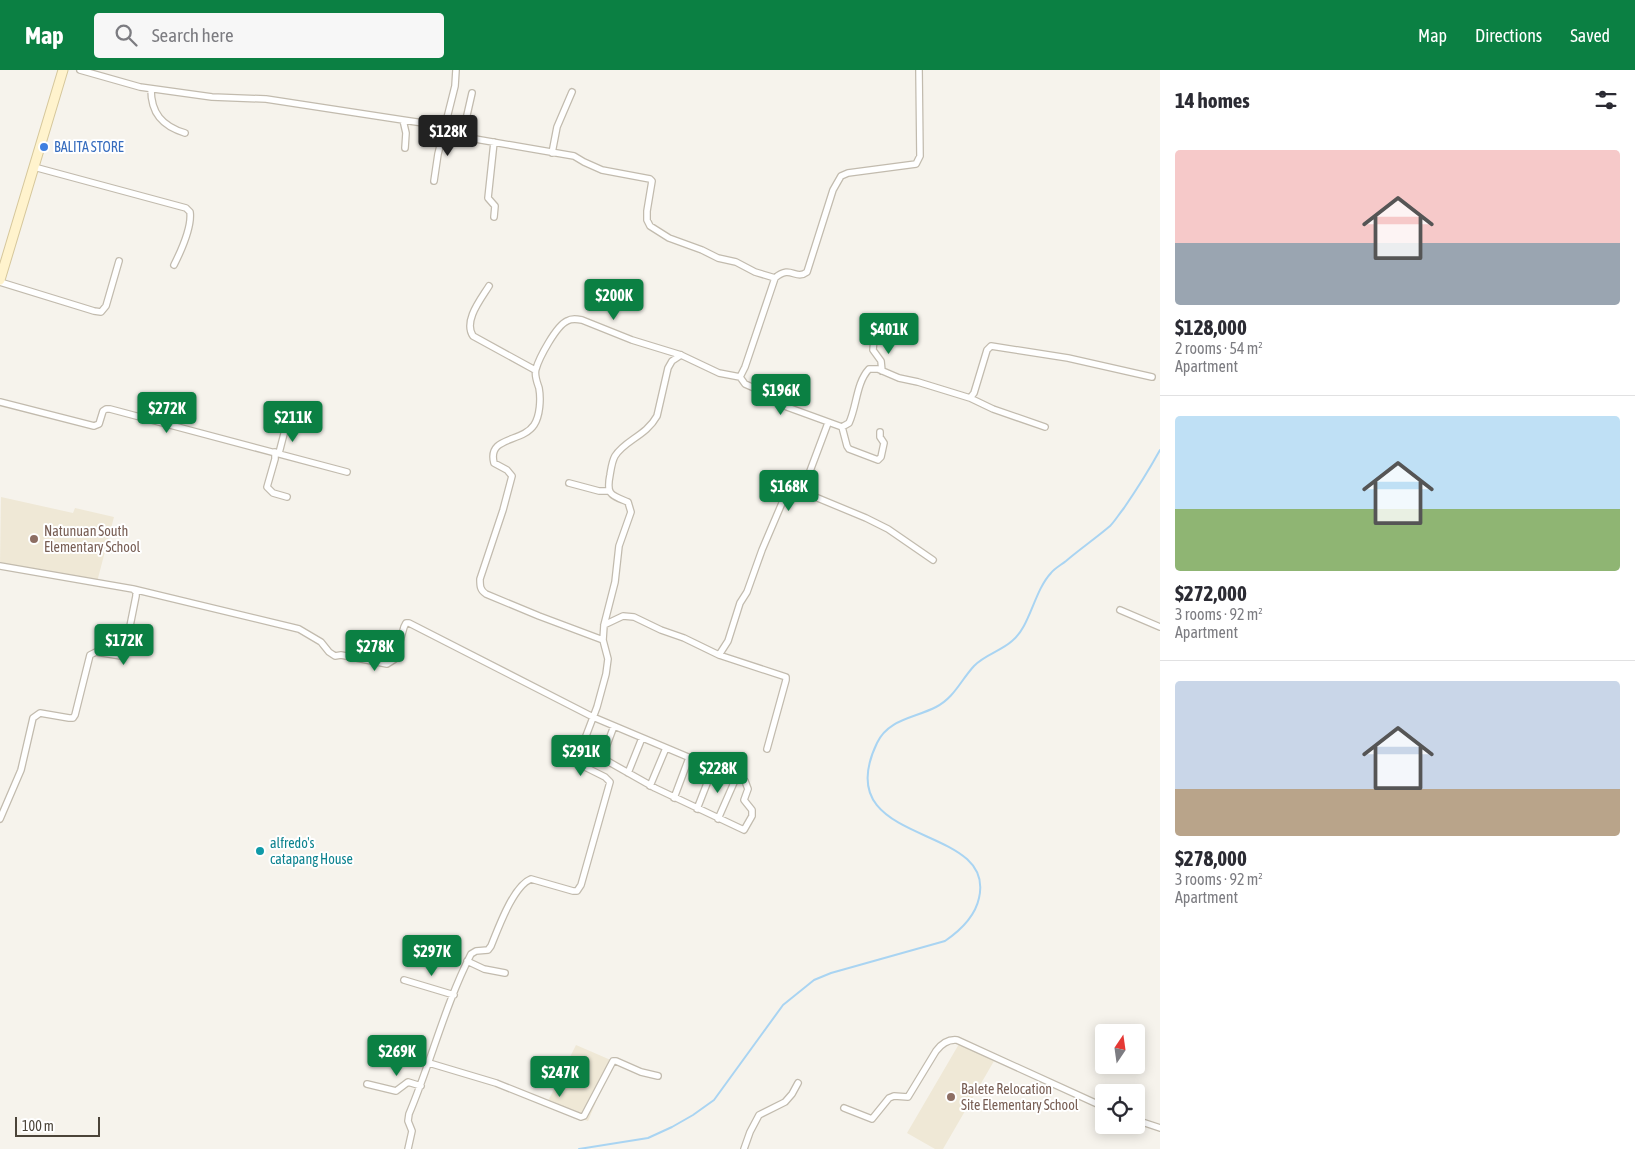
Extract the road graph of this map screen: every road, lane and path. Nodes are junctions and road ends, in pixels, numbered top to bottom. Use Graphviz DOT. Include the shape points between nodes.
graph roads {
  1 [pos="63,70"];
  2 [pos="80,70"];
  3 [pos="456,70"];
  4 [pos="919,70"];
  5 [pos="151,89"];
  6 [pos="572,92"];
  7 [pos="472,93"];
  8 [pos="403,120"];
  9 [pos="442,131"];
  10 [pos="185,133"];
  11 [pos="462,137"];
  12 [pos="494,142"];
  13 [pos="405,148"];
  14 [pos="552,153"];
  15 [pos="34,166"];
  16 [pos="434,181"];
  17 [pos="494,217"];
  18 [pos="119,261"];
  19 [pos="174,264"];
  20 [pos="775,278"];
  21 [pos="0,281"];
  22 [pos="489,286"];
  23 [pos="874,339"];
  24 [pos="681,355"];
  25 [pos="535,370"];
  26 [pos="882,371"];
  27 [pos="740,377"];
  28 [pos="1152,377"];
  29 [pos="970,398"];
  30 [pos="0,402"];
  31 [pos="828,423"];
  32 [pos="286,426"];
  33 [pos="1045,426"];
  34 [pos="842,427"];
  35 [pos="880,432"];
  36 [pos="277,453"];
  37 [pos="347,472"];
  38 [pos="813,479"];
  39 [pos="569,483"];
  40 [pos="609,491"];
  41 [pos="287,497"];
  42 [pos="933,560"];
  43 [pos="0,566"];
  44 [pos="133,589"];
  45 [pos="1120,610"];
  46 [pos="604,625"];
  47 [pos="1160,627"];
  48 [pos="603,640"];
  49 [pos="719,655"];
  50 [pos="593,717"];
  51 [pos="614,726"];
  52 [pos="642,738"];
  53 [pos="666,748"];
  54 [pos="767,749"];
  55 [pos="689,758"];
  56 [pos="713,768"];
  57 [pos="628,773"];
  58 [pos="736,778"];
  59 [pos="650,786"];
  60 [pos="674,798"];
  61 [pos="697,809"];
  62 [pos="0,819"];
  63 [pos="718,819"];
  64 [pos="467,961"];
  65 [pos="505,973"];
  66 [pos="404,980"];
  67 [pos="454,995"];
  68 [pos="429,1063"];
  69 [pos="658,1076"];
  70 [pos="798,1083"];
  71 [pos="367,1084"];
  72 [pos="421,1086"];
  73 [pos="1095,1103"];
  74 [pos="844,1108"];
  75 [pos="1145,1123"];
  76 [pos="1160,1128"];
  77 [pos="408,1149"];
  78 [pos="744,1149"];
  1 -- 15 [label="street"];
  2 -- 5 [label="street"];
  3 -- 9 [label="street" via="455,86"];
  4 -- 20 [label="street" via="918,162 841,176 833,190 807,272 798,275 786,272"];
  5 -- 8 [label="street" via="212,97 266,99"];
  5 -- 10 [label="street" via="152,105 158,116 168,126"];
  6 -- 14 [label="street" via="557,127"];
  7 -- 11 [label="street"];
  8 -- 9 [label="street" via="430,124"];
  8 -- 13 [label="street"];
  9 -- 11 [label="street"];
  9 -- 16 [label="street"];
  11 -- 12 [label="street"];
  12 -- 14 [label="street"];
  12 -- 17 [label="street" via="488,198 495,206"];
  14 -- 20 [label="street" via="574,156 602,170 650,178 652,184 647,211 650,226 677,241"];
  15 -- 19 [label="street" via="186,208 190,212 190,220"];
  15 -- 21 [label="street"];
  18 -- 21 [label="street" via="102,312"];
  20 -- 27 [label="street"];
  22 -- 25 [label="street" via="470,323 470,331 473,336"];
  23 -- 26 [label="street" via="873,350 881,361"];
  24 -- 25 [label="street" via="573,319 565,321 553,335"];
  24 -- 27 [label="street" via="719,373"];
  24 -- 40 [label="street" via="668,368 654,422 615,456"];
  25 -- 48 [label="street" via="540,398 536,423 516,438 496,446 493,451 494,463 512,476 480,586 486,594"];
  26 -- 29 [label="street"];
  26 -- 34 [label="street" via="869,369 865,373 852,417"];
  27 -- 31 [label="street" via="745,384 787,407"];
  28 -- 29 [label="street" via="994,345 987,350"];
  29 -- 33 [label="street"];
  30 -- 36 [label="street" via="94,426 99,424 103,411 110,408"];
  31 -- 34 [label="street"];
  31 -- 38 [label="street" via="810,471"];
  32 -- 36 [label="street"];
  34 -- 35 [label="street" via="849,449 878,460 884,443"];
  36 -- 37 [label="street"];
  36 -- 41 [label="street" via="267,487 273,493"];
  39 -- 40 [label="street"];
  40 -- 46 [label="street" via="614,497 628,502 631,512 619,546 615,582"];
  42 -- 49 [label="street" via="880,524 801,490 790,491 785,496 740,603 728,641"];
  43 -- 44 [label="street"];
  44 -- 50 [label="street" via="299,629 336,656 388,664 395,659 404,627 410,623"];
  44 -- 62 [label="street" via="136,596 125,651 121,656 96,652 90,655 73,718 40,713 34,718 21,770"];
  45 -- 47 [label="street"];
  46 -- 48 [label="street"];
  46 -- 49 [label="street" via="623,616 634,616"];
  48 -- 50 [label="street" via="608,667"];
  49 -- 54 [label="street" via="786,676"];
  50 -- 51 [label="street"];
  50 -- 64 [label="street" via="580,759 583,766 610,782 579,889 573,891 527,880 511,903 491,946 485,951 473,952"];
  51 -- 52 [label="street"];
  51 -- 57 [label="street" via="602,758"];
  52 -- 53 [label="street"];
  52 -- 57 [label="street"];
  53 -- 55 [label="street"];
  53 -- 59 [label="street"];
  55 -- 56 [label="street"];
  55 -- 60 [label="street"];
  56 -- 58 [label="street"];
  56 -- 61 [label="street"];
  57 -- 59 [label="street"];
  58 -- 63 [label="street"];
  58 -- 63 [label="street" via="745,781 748,788 744,800 752,810 752,816 744,830"];
  59 -- 60 [label="street"];
  60 -- 61 [label="street"];
  61 -- 63 [label="street"];
  64 -- 65 [label="street"];
  64 -- 67 [label="street"];
  66 -- 67 [label="street"];
  67 -- 68 [label="street"];
  68 -- 69 [label="street" via="496,1083 581,1117 613,1061"];
  68 -- 72 [label="street"];
  70 -- 78 [label="street" via="785,1102 759,1115"];
  71 -- 72 [label="street" via="396,1091 408,1082"];
  72 -- 77 [label="street" via="408,1118 412,1132"];
  73 -- 74 [label="street" via="952,1040 936,1050 908,1097 889,1098 872,1119"];
  75 -- 76 [label="street"];
}
